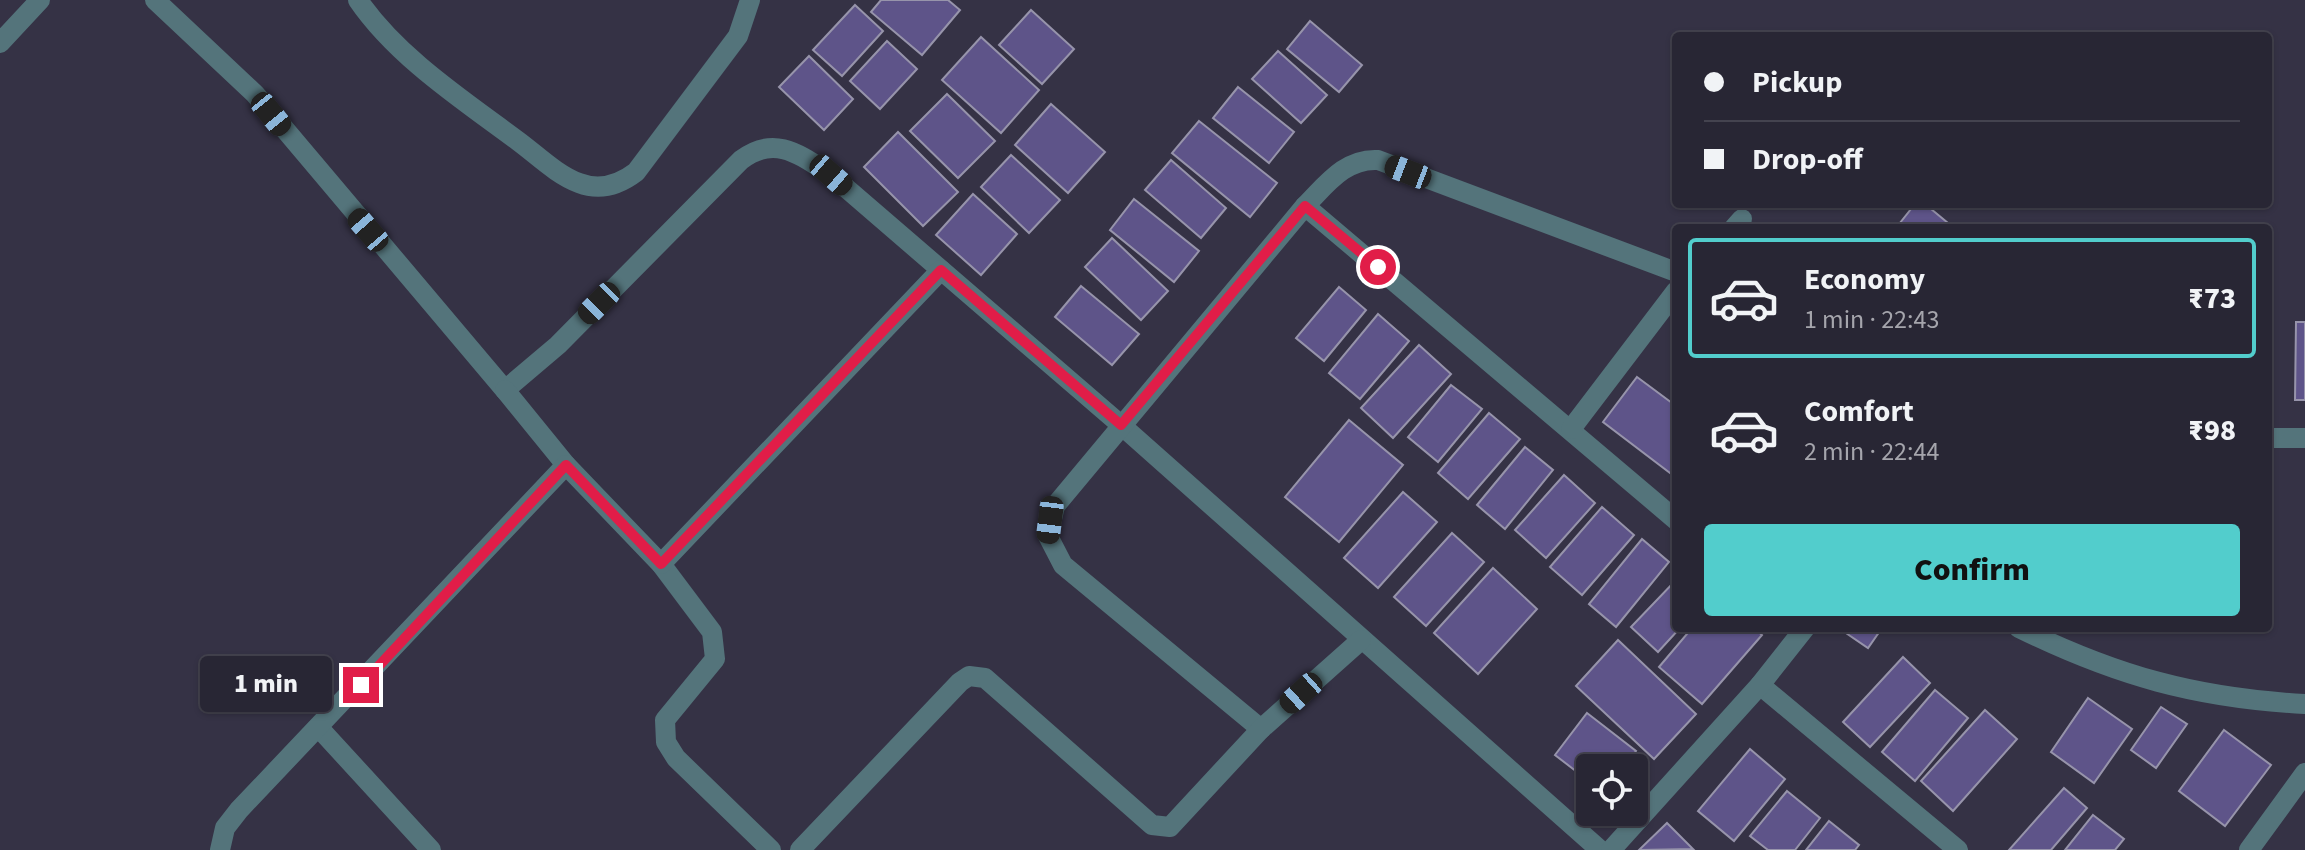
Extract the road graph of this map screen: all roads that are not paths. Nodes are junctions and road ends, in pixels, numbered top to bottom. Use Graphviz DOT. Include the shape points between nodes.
graph roads {
  1 [pos="40,0"];
  2 [pos="155,0"];
  3 [pos="358,0"];
  4 [pos="750,0"];
  5 [pos="0,43"];
  6 [pos="1305,206"];
  7 [pos="941,270"];
  8 [pos="1672,270"];
  9 [pos="1672,296"];
  10 [pos="505,390"];
  11 [pos="1121,425"];
  12 [pos="1571,429"];
  13 [pos="2272,438"];
  14 [pos="2305,438"];
  15 [pos="566,465"];
  16 [pos="1672,517"];
  17 [pos="661,564"];
  18 [pos="1801,632"];
  19 [pos="2028,632"];
  20 [pos="1361,640"];
  21 [pos="1760,685"];
  22 [pos="2305,704"];
  23 [pos="320,729"];
  24 [pos="1261,729"];
  25 [pos="2305,773"];
  26 [pos="2298,800"];
  27 [pos="220,850"];
  28 [pos="431,850"];
  29 [pos="771,850"];
  30 [pos="800,850"];
  31 [pos="1600,850"];
  32 [pos="1611,850"];
  33 [pos="1958,850"];
  34 [pos="2249,850"];
  1 -- 5 [label="street"];
  2 -- 10 [label="street" via="255,94"];
  3 -- 4 [label="street" via="417,62 556,170 579,183 607,187 636,172 738,36"];
  6 -- 8 [label="street" via="1342,169 1378,160"];
  6 -- 11 [label="street"];
  6 -- 12 [label="street"];
  7 -- 10 [label="street" via="831,175 783,147 766,146 741,160 558,345"];
  7 -- 11 [label="street"];
  7 -- 17 [label="street"];
  9 -- 12 [label="street"];
  10 -- 15 [label="street"];
  11 -- 20 [label="street"];
  11 -- 24 [label="street" via="1055,506 1048,536 1052,550 1063,565"];
  12 -- 16 [label="street"];
  13 -- 14 [label="street"];
  15 -- 17 [label="street"];
  15 -- 23 [label="street"];
  17 -- 29 [label="street" via="712,632 716,650 715,659 665,720 666,742"];
  18 -- 21 [label="street"];
  19 -- 22 [label="street" via="2097,664 2171,688"];
  20 -- 24 [label="street"];
  20 -- 31 [label="street"];
  21 -- 32 [label="street"];
  21 -- 33 [label="street"];
  23 -- 27 [label="street" via="239,810 225,828"];
  23 -- 28 [label="street"];
  24 -- 30 [label="street" via="1170,827 1157,828 985,678 969,676"];
  25 -- 26 [label="street"];
  26 -- 34 [label="street"];
}
